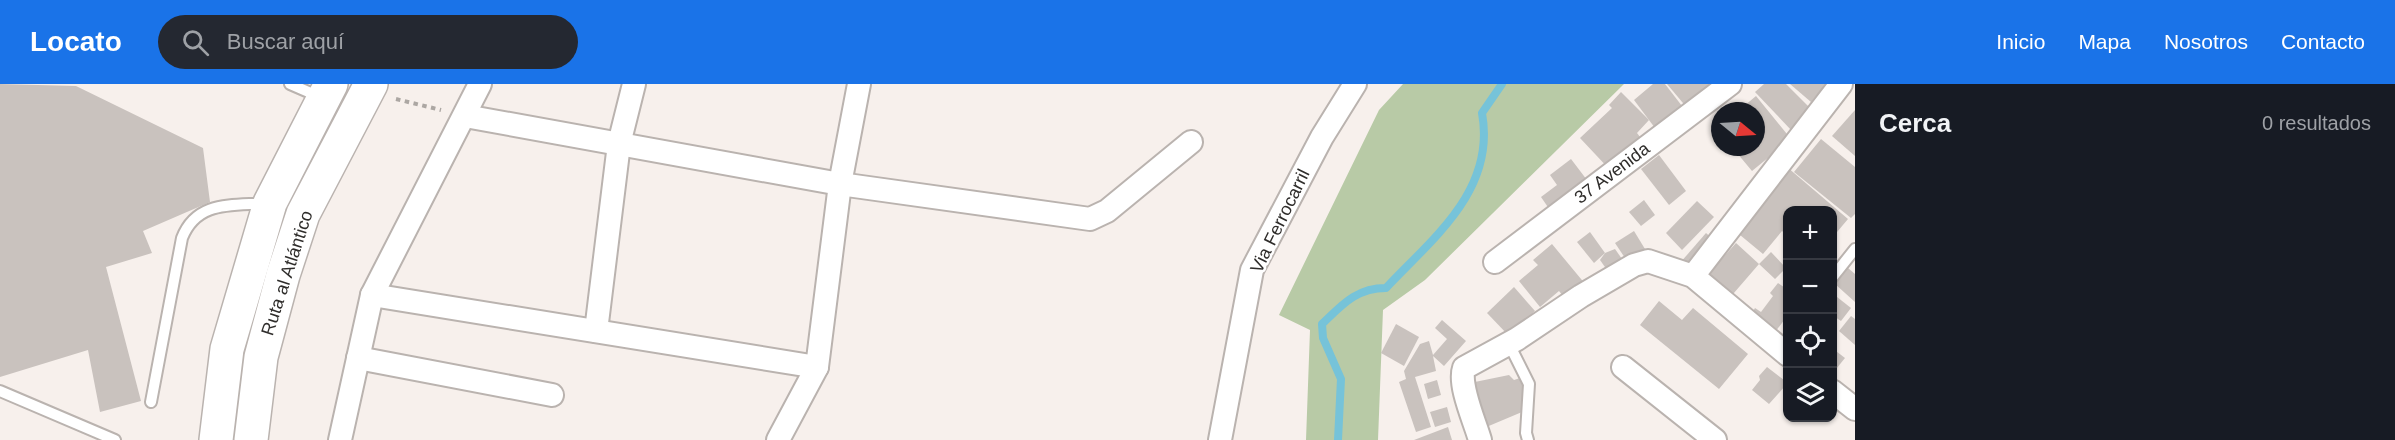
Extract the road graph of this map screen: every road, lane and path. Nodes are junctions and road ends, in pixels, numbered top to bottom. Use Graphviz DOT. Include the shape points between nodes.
graph roads {
  1 [pos="290,84"];
  2 [pos="480,84"];
  3 [pos="634,84"];
  4 [pos="859,84"];
  5 [pos="1355,84"];
  6 [pos="1730,84"];
  7 [pos="1841,84"];
  8 [pos="369,88"];
  9 [pos="327,91"];
  10 [pos="465,116"];
  11 [pos="1191,142"];
  12 [pos="619,144"];
  13 [pos="840,184"];
  14 [pos="270,203"];
  15 [pos="1855,249"];
  16 [pos="1495,262"];
  17 [pos="1837,273"];
  18 [pos="1693,276"];
  19 [pos="372,295"];
  20 [pos="596,331"];
  21 [pos="1509,344"];
  22 [pos="1783,344"];
  23 [pos="358,358"];
  24 [pos="1623,366"];
  25 [pos="817,367"];
  26 [pos="0,391"];
  27 [pos="1837,394"];
  28 [pos="552,395"];
  29 [pos="151,402"];
  30 [pos="1855,409"];
  31 [pos="116,440"];
  32 [pos="216,440"];
  33 [pos="252,440"];
  34 [pos="340,440"];
  35 [pos="778,440"];
  36 [pos="1220,440"];
  37 [pos="1480,440"];
  38 [pos="1528,440"];
  39 [pos="1715,440"];
  1 -- 9 [label="lane"];
  2 -- 10 [label="street"];
  3 -- 12 [label="street"];
  4 -- 13 [label="street"];
  5 -- 36 [label="street, Via Ferrocarril" via="1322,137 1252,270"];
  6 -- 16 [label="street, 37 Avenida"];
  7 -- 18 [label="street"];
  8 -- 10 [label="path"];
  8 -- 33 [label="highway, Ruta al Atlántico" via="303,214 286,265 261,357"];
  9 -- 14 [label="highway, Ruta al Atlántico"];
  10 -- 12 [label="street"];
  10 -- 19 [label="street"];
  11 -- 13 [label="street" via="1107,211 1090,219"];
  12 -- 13 [label="street"];
  12 -- 20 [label="street"];
  13 -- 25 [label="street"];
  14 -- 29 [label="lane" via="209,208 186,227"];
  14 -- 32 [label="highway, Ruta al Atlántico" via="227,349"];
  15 -- 17 [label="lane"];
  18 -- 21 [label="street" via="1652,261 1634,265"];
  18 -- 22 [label="street"];
  19 -- 20 [label="street"];
  19 -- 23 [label="street"];
  20 -- 25 [label="street"];
  21 -- 37 [label="street" via="1464,368 1462,375"];
  21 -- 38 [label="lane" via="1529,384"];
  23 -- 28 [label="street"];
  23 -- 34 [label="street"];
  24 -- 39 [label="street"];
  25 -- 35 [label="street"];
  26 -- 31 [label="lane"];
  27 -- 30 [label="street"];
}
